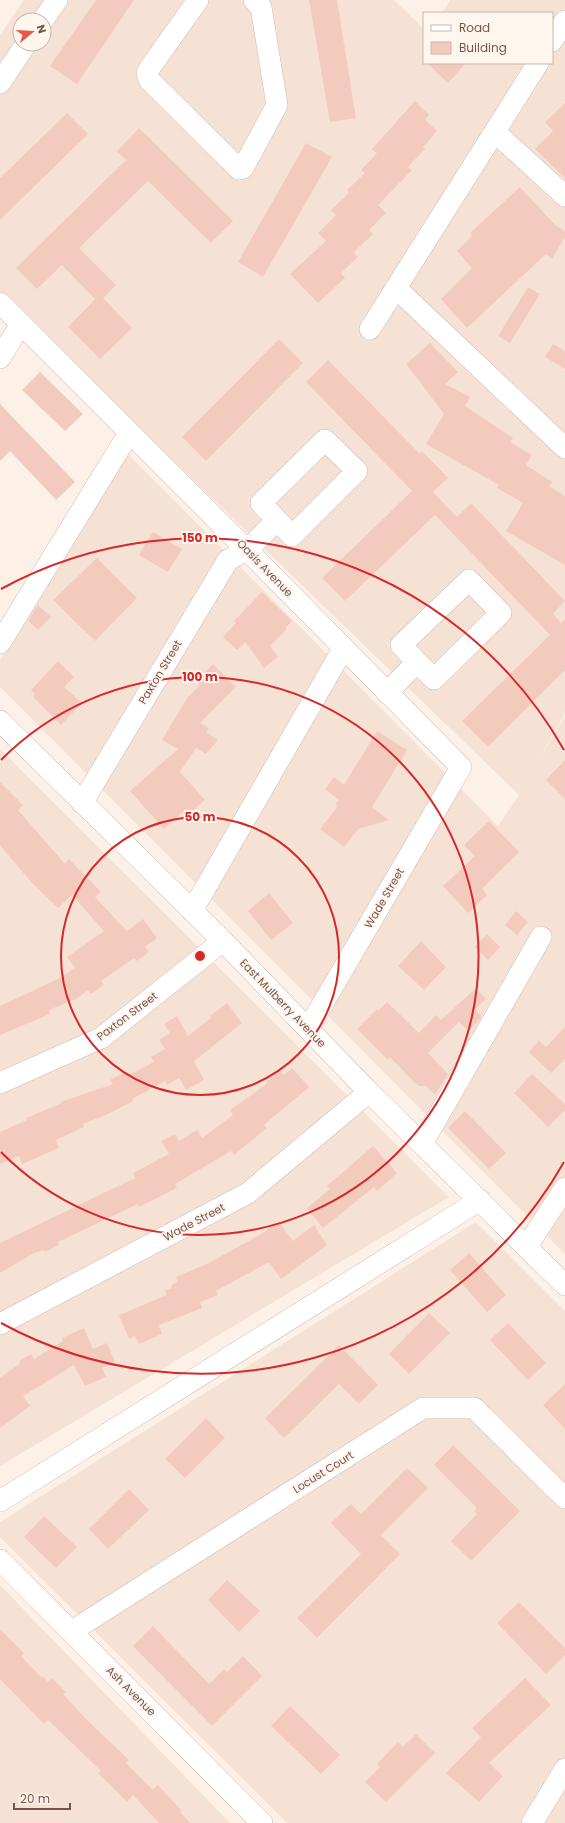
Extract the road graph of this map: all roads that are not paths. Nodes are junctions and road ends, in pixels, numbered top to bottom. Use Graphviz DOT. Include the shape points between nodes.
graph roads {
  1 [pos="57,0"];
  2 [pos="198,0"];
  3 [pos="254,0"];
  4 [pos="49,12"];
  5 [pos="565,21"];
  6 [pos="553,39"];
  7 [pos="21,52"];
  8 [pos="537,64"];
  9 [pos="0,82"];
  10 [pos="495,132"];
  11 [pos="565,196"];
  12 [pos="396,288"];
  13 [pos="0,303"];
  14 [pos="21,324"];
  15 [pos="370,329"];
  16 [pos="0,358"];
  17 [pos="129,433"];
  18 [pos="565,448"];
  19 [pos="277,520"];
  20 [pos="247,550"];
  21 [pos="0,643"];
  22 [pos="343,649"];
  23 [pos="417,662"];
  24 [pos="387,693"];
  25 [pos="0,721"];
  26 [pos="461,767"];
  27 [pos="82,804"];
  28 [pos="192,911"];
  29 [pos="541,938"];
  30 [pos="222,941"];
  31 [pos="308,1029"];
  32 [pos="0,1084"];
  33 [pos="369,1092"];
  34 [pos="422,1144"];
  35 [pos="565,1188"];
  36 [pos="480,1200"];
  37 [pos="527,1246"];
  38 [pos="565,1285"];
  39 [pos="0,1324"];
  40 [pos="565,1498"];
  41 [pos="0,1501"];
  42 [pos="0,1560"];
  43 [pos="72,1631"];
  44 [pos="565,1769"];
  45 [pos="262,1823"];
  46 [pos="532,1823"];
  1 -- 4 [label="street"];
  2 -- 3 [label="street" via="147,74 149,80 239,169 243,168 277,104 261,7"];
  5 -- 6 [label="street"];
  7 -- 9 [label="street"];
  8 -- 10 [label="street"];
  10 -- 11 [label="street"];
  10 -- 12 [label="street"];
  12 -- 15 [label="street"];
  12 -- 18 [label="street"];
  13 -- 14 [label="street, Oasis Avenue"];
  14 -- 16 [label="street"];
  14 -- 17 [label="street, Oasis Avenue"];
  17 -- 20 [label="street, Oasis Avenue"];
  17 -- 21 [label="street"];
  19 -- 19 [label="street" via="292,536 357,471 325,440 261,503"];
  19 -- 20 [label="street, Paxton Street"];
  20 -- 22 [label="street, Oasis Avenue"];
  20 -- 27 [label="street, Paxton Street" via="228,560"];
  22 -- 24 [label="street, Oasis Avenue"];
  22 -- 28 [label="street"];
  23 -- 23 [label="street" via="434,679 501,613 469,580 401,645"];
  23 -- 24 [label="street"];
  24 -- 26 [label="street, Oasis Avenue"];
  25 -- 27 [label="street, East Mulberry Avenue"];
  26 -- 31 [label="street, Wade Street"];
  27 -- 28 [label="street, East Mulberry Avenue"];
  28 -- 30 [label="street, East Mulberry Avenue"];
  29 -- 34 [label="street"];
  30 -- 31 [label="street, East Mulberry Avenue"];
  30 -- 32 [label="street, Paxton Street" via="101,1038"];
  31 -- 33 [label="street, East Mulberry Avenue"];
  33 -- 34 [label="street, East Mulberry Avenue"];
  33 -- 39 [label="street, Wade Street" via="248,1193"];
  34 -- 36 [label="street, East Mulberry Avenue"];
  35 -- 37 [label="street"];
  36 -- 37 [label="street, East Mulberry Avenue"];
  36 -- 41 [label="street"];
  37 -- 38 [label="street, East Mulberry Avenue"];
  40 -- 43 [label="street, Locust Court" via="474,1408 423,1408"];
  42 -- 43 [label="street, Ash Avenue"];
  43 -- 45 [label="street, Ash Avenue"];
  44 -- 46 [label="street"];
}
